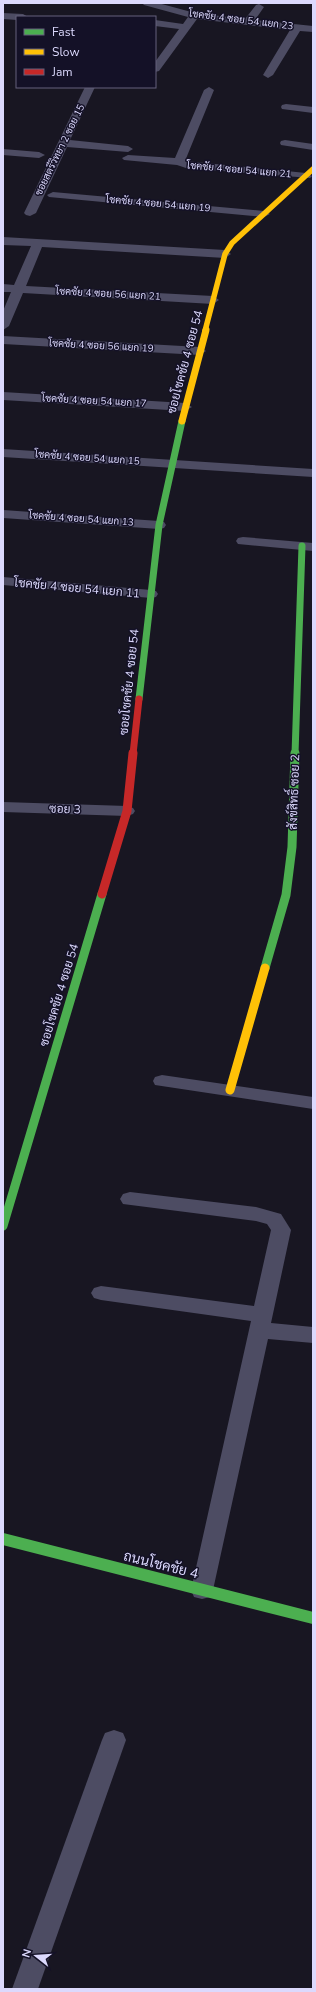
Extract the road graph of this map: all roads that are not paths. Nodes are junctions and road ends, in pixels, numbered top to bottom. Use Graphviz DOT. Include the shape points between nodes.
graph roads {
  1 [pos="147,3"];
  2 [pos="259,7"];
  3 [pos="3,16"];
  4 [pos="194,16"];
  5 [pos="16,17"];
  6 [pos="248,22"];
  7 [pos="156,23"];
  8 [pos="186,27"];
  9 [pos="297,27"];
  10 [pos="313,29"];
  11 [pos="156,68"];
  12 [pos="268,75"];
  13 [pos="90,88"];
  14 [pos="209,90"];
  15 [pos="286,107"];
  16 [pos="313,110"];
  17 [pos="63,143"];
  18 [pos="285,143"];
  19 [pos="313,147"];
  20 [pos="3,152"];
  21 [pos="39,155"];
  22 [pos="179,162"];
  23 [pos="310,172"];
  24 [pos="53,195"];
  25 [pos="30,213"];
  26 [pos="264,214"];
  27 [pos="3,242"];
  28 [pos="38,243"];
  29 [pos="225,254"];
  30 [pos="3,288"];
  31 [pos="19,289"];
  32 [pos="213,300"];
  33 [pos="3,326"];
  34 [pos="3,340"];
  35 [pos="200,351"];
  36 [pos="3,396"];
  37 [pos="185,407"];
  38 [pos="3,453"];
  39 [pos="172,463"];
  40 [pos="313,473"];
  41 [pos="3,514"];
  42 [pos="159,525"];
  43 [pos="243,541"];
  44 [pos="307,546"];
  45 [pos="3,581"];
  46 [pos="151,594"];
  47 [pos="3,807"];
  48 [pos="127,811"];
  49 [pos="162,1081"];
  50 [pos="230,1090"];
  51 [pos="313,1102"];
  52 [pos="130,1199"];
  53 [pos="3,1226"];
  54 [pos="101,1293"];
  55 [pos="260,1322"];
  56 [pos="313,1335"];
  57 [pos="3,1539"];
  58 [pos="202,1590"];
  59 [pos="313,1618"];
  60 [pos="114,1740"];
  61 [pos="25,1989"];
  1 -- 4 [label="street, โชคชัย 4 ซอย 54 แยก 23"];
  2 -- 6 [label="street"];
  3 -- 5 [label="street"];
  4 -- 6 [label="street, โชคชัย 4 ซอย 54 แยก 23"];
  4 -- 8 [label="street"];
  6 -- 9 [label="street, โชคชัย 4 ซอย 54 แยก 23"];
  7 -- 8 [label="street"];
  8 -- 11 [label="street"];
  9 -- 10 [label="street, โชคชัย 4 ซอย 54 แยก 23"];
  9 -- 12 [label="street"];
  13 -- 17 [label="street, ซอยสตรีวิทยา 2 ซอย 15"];
  14 -- 22 [label="street, โชคชัย 4 ซอย 54 แยก 21"];
  15 -- 16 [label="street"];
  17 -- 22 [label="street"];
  17 -- 25 [label="street, ซอยสตรีวิทยา 2 ซอย 15"];
  18 -- 19 [label="street"];
  20 -- 21 [label="street"];
  22 -- 23 [label="street, โชคชัย 4 ซอย 54 แยก 21" via="186,166"];
  23 -- 26 [label="street, ซอยโชคชัย 4 ซอย 54"];
  24 -- 26 [label="street, โชคชัย 4 ซอย 54 แยก 19"];
  26 -- 29 [label="street, ซอยโชคชัย 4 ซอย 54" via="232,243"];
  27 -- 28 [label="street"];
  28 -- 29 [label="street"];
  28 -- 31 [label="street"];
  29 -- 32 [label="street, ซอยโชคชัย 4 ซอย 54"];
  30 -- 31 [label="street, โชคชัย 4 ซอย 56 แยก 21"];
  31 -- 32 [label="street, โชคชัย 4 ซอย 56 แยก 21"];
  31 -- 33 [label="street"];
  32 -- 35 [label="street, ซอยโชคชัย 4 ซอย 54"];
  34 -- 35 [label="street, โชคชัย 4 ซอย 56 แยก 19"];
  35 -- 37 [label="street, ซอยโชคชัย 4 ซอย 54"];
  36 -- 37 [label="street, โชคชัย 4 ซอย 54 แยก 17"];
  37 -- 39 [label="street, ซอยโชคชัย 4 ซอย 54"];
  38 -- 39 [label="street, โชคชัย 4 ซอย 54 แยก 15"];
  39 -- 40 [label="street, โชคชัย 4 ซอย 54 แยก 15"];
  39 -- 42 [label="street, ซอยโชคชัย 4 ซอย 54"];
  41 -- 42 [label="street, โชคชัย 4 ซอย 54 แยก 13"];
  42 -- 46 [label="street, ซอยโชคชัย 4 ซอย 54"];
  43 -- 44 [label="street, สังข์สิทธิ์ ซอย 2"];
  44 -- 50 [label="street, สังข์สิทธิ์ ซอย 2" via="292,847 288,882"];
  45 -- 46 [label="street, โชคชัย 4 ซอย 54 แยก 11"];
  46 -- 48 [label="street, ซอยโชคชัย 4 ซอย 54"];
  47 -- 48 [label="street, ซอย 3"];
  48 -- 53 [label="street, ซอยโชคชัย 4 ซอย 54"];
  49 -- 50 [label="street"];
  50 -- 51 [label="street"];
  52 -- 55 [label="street" via="256,1214 274,1219 281,1230"];
  54 -- 55 [label="street"];
  55 -- 56 [label="street"];
  55 -- 58 [label="street"];
  57 -- 58 [label="street, ถนนโชคชัย 4"];
  58 -- 59 [label="street, ถนนโชคชัย 4"];
  60 -- 61 [label="street"];
}
